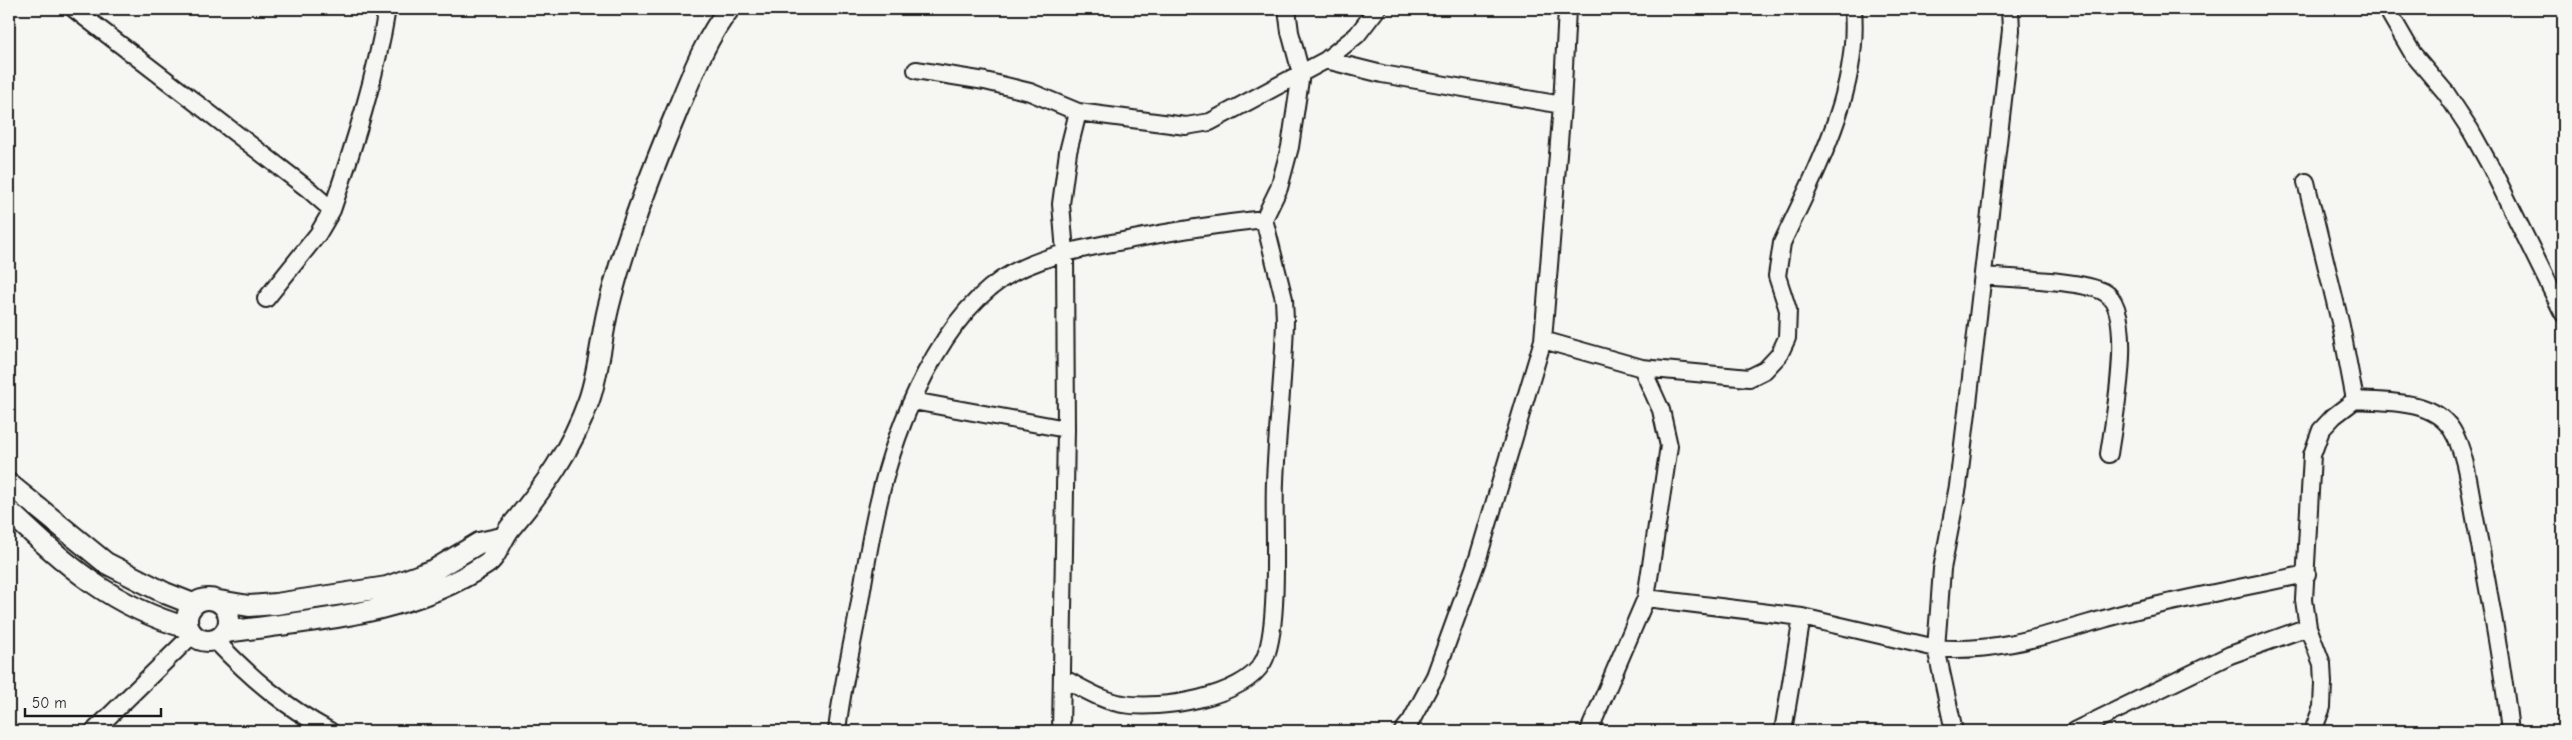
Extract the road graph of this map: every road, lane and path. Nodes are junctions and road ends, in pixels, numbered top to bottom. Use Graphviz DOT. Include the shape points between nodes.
graph roads {
  1 [pos="74,9"];
  2 [pos="387,9"];
  3 [pos="729,9"];
  4 [pos="1287,9"];
  5 [pos="1377,9"];
  6 [pos="1567,9"];
  7 [pos="1852,9"];
  8 [pos="2010,9"];
  9 [pos="2387,9"];
  10 [pos="1326,60"];
  11 [pos="916,70"];
  12 [pos="1301,73"];
  13 [pos="1562,105"];
  14 [pos="1078,112"];
  15 [pos="2306,182"];
  16 [pos="332,210"];
  17 [pos="1264,219"];
  18 [pos="1065,252"];
  19 [pos="1984,276"];
  20 [pos="266,299"];
  21 [pos="2563,313"];
  22 [pos="1543,340"];
  23 [pos="1642,368"];
  24 [pos="2355,400"];
  25 [pos="912,401"];
  26 [pos="1066,429"];
  27 [pos="2109,454"];
  28 [pos="9,484"];
  29 [pos="9,511"];
  30 [pos="502,538"];
  31 [pos="2307,574"];
  32 [pos="1646,598"];
  33 [pos="219,601"];
  34 [pos="193,604"];
  35 [pos="1802,618"];
  36 [pos="2308,627"];
  37 [pos="190,631"];
  38 [pos="220,636"];
  39 [pos="1936,648"];
  40 [pos="1064,679"];
  41 [pos="94,731"];
  42 [pos="330,731"];
  43 [pos="836,731"];
  44 [pos="1061,731"];
  45 [pos="1403,731"];
  46 [pos="1588,731"];
  47 [pos="1783,731"];
  48 [pos="1954,731"];
  49 [pos="2074,731"];
  50 [pos="2313,731"];
  51 [pos="2510,731"];
  1 -- 16 [label="street"];
  2 -- 16 [label="street" via="374,69"];
  3 -- 30 [label="street" via="690,79 646,186 609,306 589,399 562,460"];
  4 -- 12 [label="street"];
  5 -- 10 [label="street" via="1357,34"];
  6 -- 13 [label="street"];
  7 -- 23 [label="street" via="1855,31 1847,82 1831,133 1782,243 1777,263 1780,290 1788,310 1787,338 1780,355 1765,370 1749,378"];
  8 -- 19 [label="street" via="2011,30"];
  9 -- 21 [label="street" via="2413,54 2471,131"];
  10 -- 12 [label="street"];
  10 -- 13 [label="street" via="1382,74"];
  11 -- 14 [label="street" via="1030,92"];
  12 -- 14 [label="street" via="1210,122 1186,126"];
  12 -- 17 [label="street" via="1290,147 1279,188"];
  13 -- 22 [label="street"];
  14 -- 18 [label="street" via="1068,152 1062,204"];
  15 -- 24 [label="street" via="2341,326"];
  16 -- 20 [label="street" via="318,234"];
  17 -- 18 [label="street" via="1218,224"];
  17 -- 40 [label="street" via="1284,299 1285,320 1275,484 1273,604 1270,640 1262,664 1244,680 1220,693 1153,706 1122,704"];
  18 -- 25 [label="street" via="1014,272 993,286 958,319"];
  18 -- 26 [label="street"];
  19 -- 27 [label="street" via="2092,289 2106,293 2113,302 2119,313 2121,344"];
  19 -- 39 [label="street" via="1958,486 1942,569"];
  22 -- 23 [label="street"];
  22 -- 45 [label="street" via="1468,585 1436,676"];
  23 -- 32 [label="street" via="1661,410 1669,446"];
  24 -- 31 [label="street" via="2334,416 2315,442"];
  24 -- 51 [label="street" via="2403,403 2424,408 2452,430 2463,458 2473,509 2499,647"];
  25 -- 26 [label="street"];
  25 -- 43 [label="street" via="878,504"];
  26 -- 40 [label="street"];
  28 -- 34 [label="street" via="106,563"];
  29 -- 37 [label="street" via="97,588 159,620"];
  30 -- 33 [label="street" via="479,543 434,570 386,587 276,604 249,606"];
  30 -- 38 [label="street" via="488,563 448,585 400,604"];
  31 -- 36 [label="street" via="2304,600"];
  31 -- 39 [label="street" via="2135,611 2021,640 1975,648"];
  32 -- 35 [label="street"];
  32 -- 46 [label="street"];
  33 -- 34 [label="street" via="205,598"];
  33 -- 38 [label="street" via="230,618"];
  34 -- 37 [label="street" via="187,615"];
  35 -- 39 [label="street"];
  35 -- 47 [label="street"];
  36 -- 49 [label="street" via="2230,655"];
  36 -- 50 [label="street" via="2322,664 2323,683 2322,707"];
  37 -- 38 [label="street" via="199,639"];
  37 -- 41 [label="street"];
  38 -- 42 [label="street" via="242,668 281,702"];
  39 -- 48 [label="street"];
  40 -- 44 [label="street"];
}
